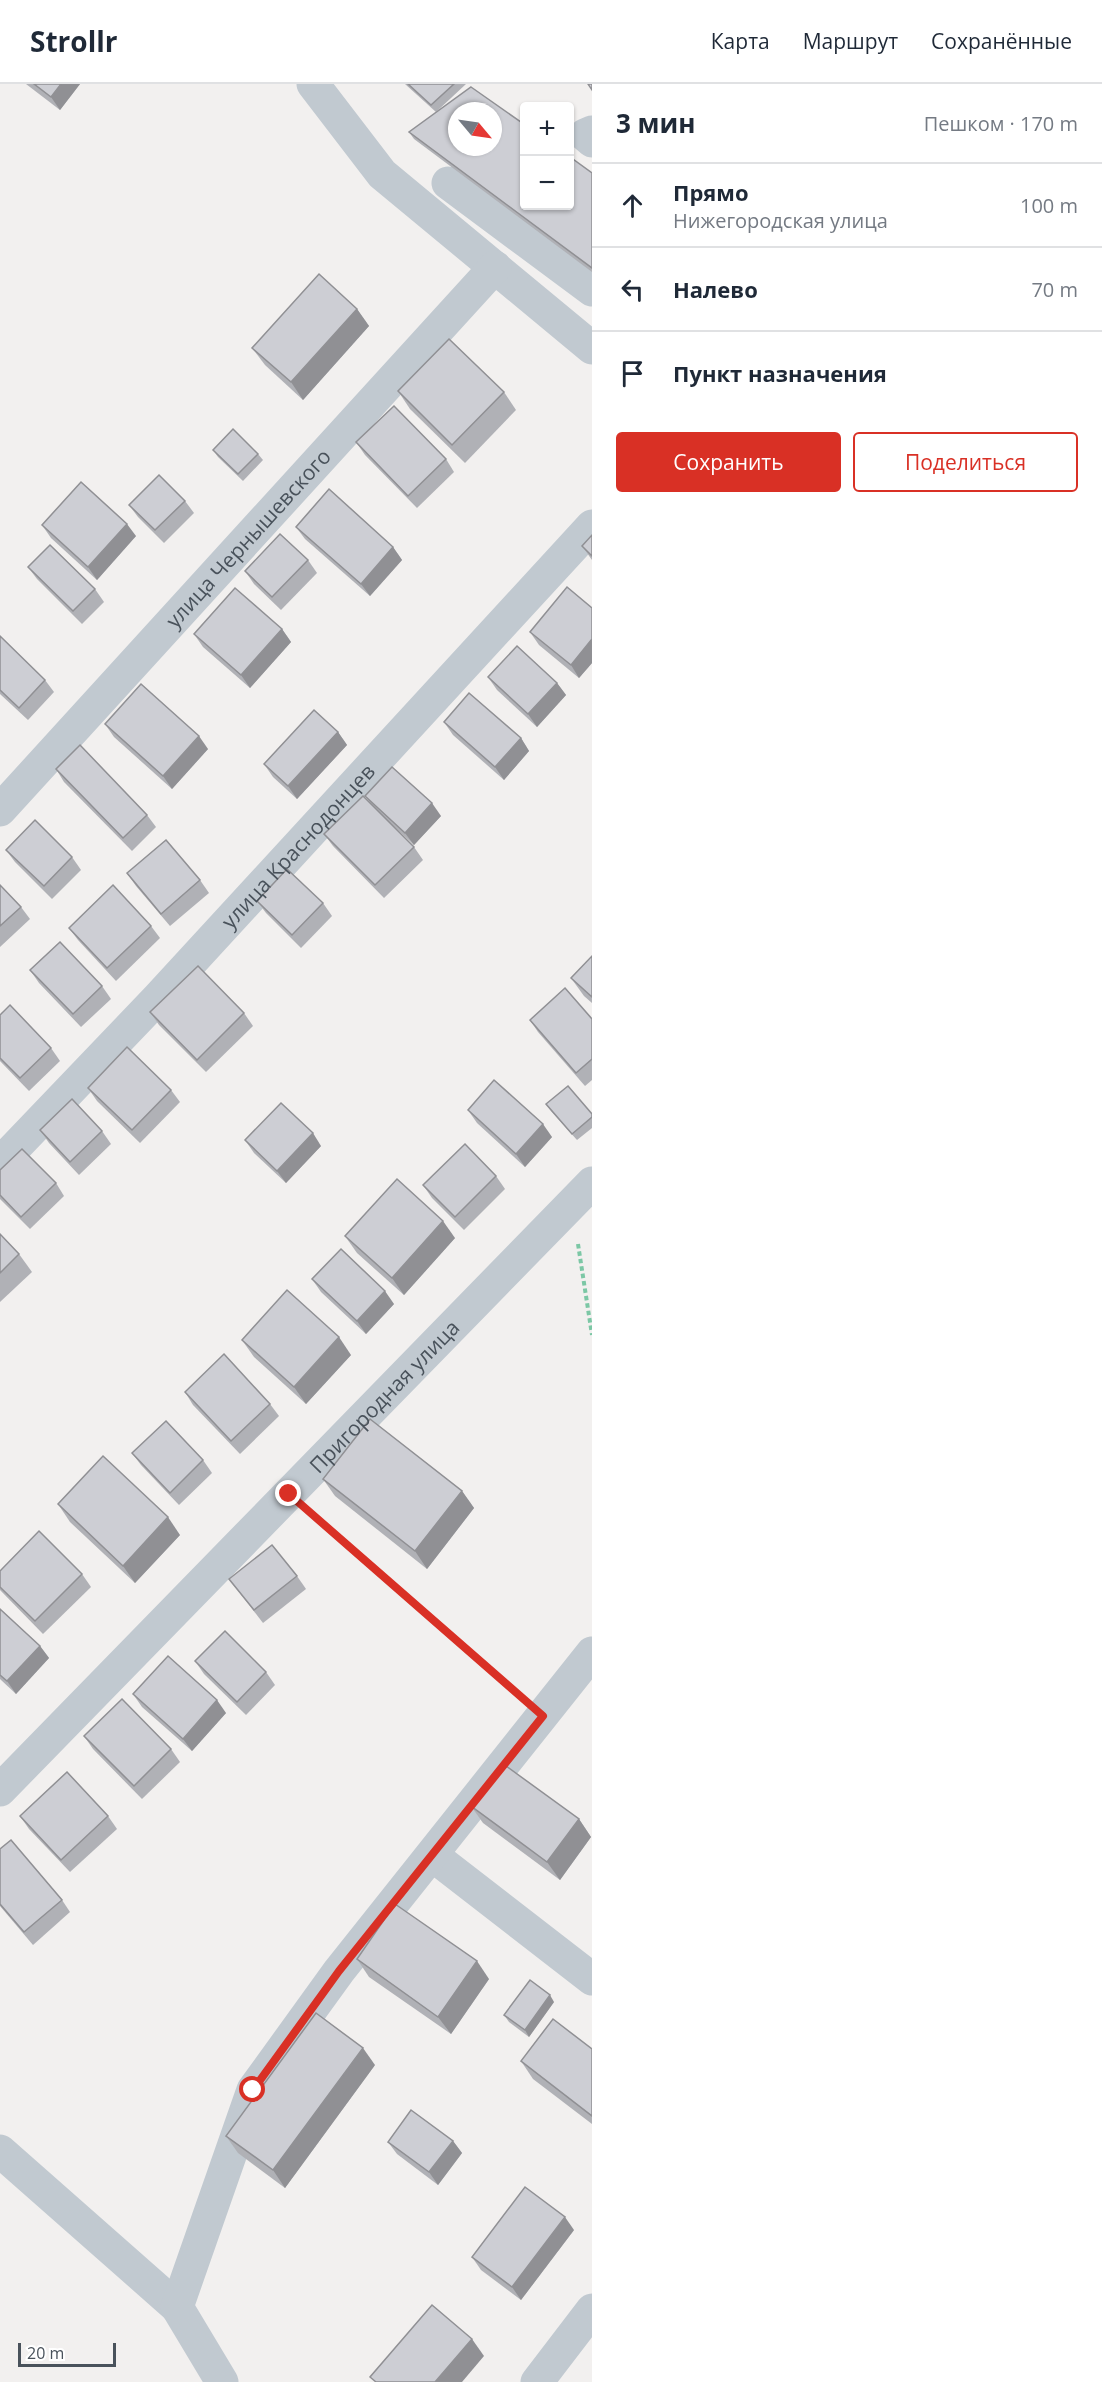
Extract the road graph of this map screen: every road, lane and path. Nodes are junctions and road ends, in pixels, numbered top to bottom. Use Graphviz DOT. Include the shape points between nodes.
graph roads {
  1 [pos="313,84"];
  2 [pos="592,132"];
  3 [pos="592,141"];
  4 [pos="448,183"];
  5 [pos="495,267"];
  6 [pos="592,290"];
  7 [pos="592,348"];
  8 [pos="592,526"];
  9 [pos="0,810"];
  10 [pos="0,1163"];
  11 [pos="582,1194"];
  12 [pos="592,1335"];
  13 [pos="289,1494"];
  14 [pos="592,1653"];
  15 [pos="543,1716"];
  16 [pos="0,1790"];
  17 [pos="432,1855"];
  18 [pos="592,1979"];
  19 [pos="0,2151"];
  20 [pos="177,2307"];
  21 [pos="592,2310"];
  22 [pos="222,2382"];
  23 [pos="537,2382"];
  1 -- 5 [label="street" via="382,174"];
  2 -- 3 [label="street" via="585,135"];
  4 -- 6 [label="street"];
  5 -- 7 [label="street"];
  5 -- 9 [label="street, улица Чернышевского"];
  8 -- 10 [label="street, улица Краснодонцев"];
  11 -- 12 [label="path"];
  11 -- 13 [label="street, Пригородная улица"];
  13 -- 15 [label="path"];
  13 -- 16 [label="street, Пригородная улица"];
  14 -- 15 [label="street"];
  15 -- 17 [label="street"];
  17 -- 18 [label="street"];
  17 -- 20 [label="street" via="339,1971 253,2090"];
  19 -- 20 [label="street"];
  20 -- 22 [label="street"];
  21 -- 23 [label="street"];
}
